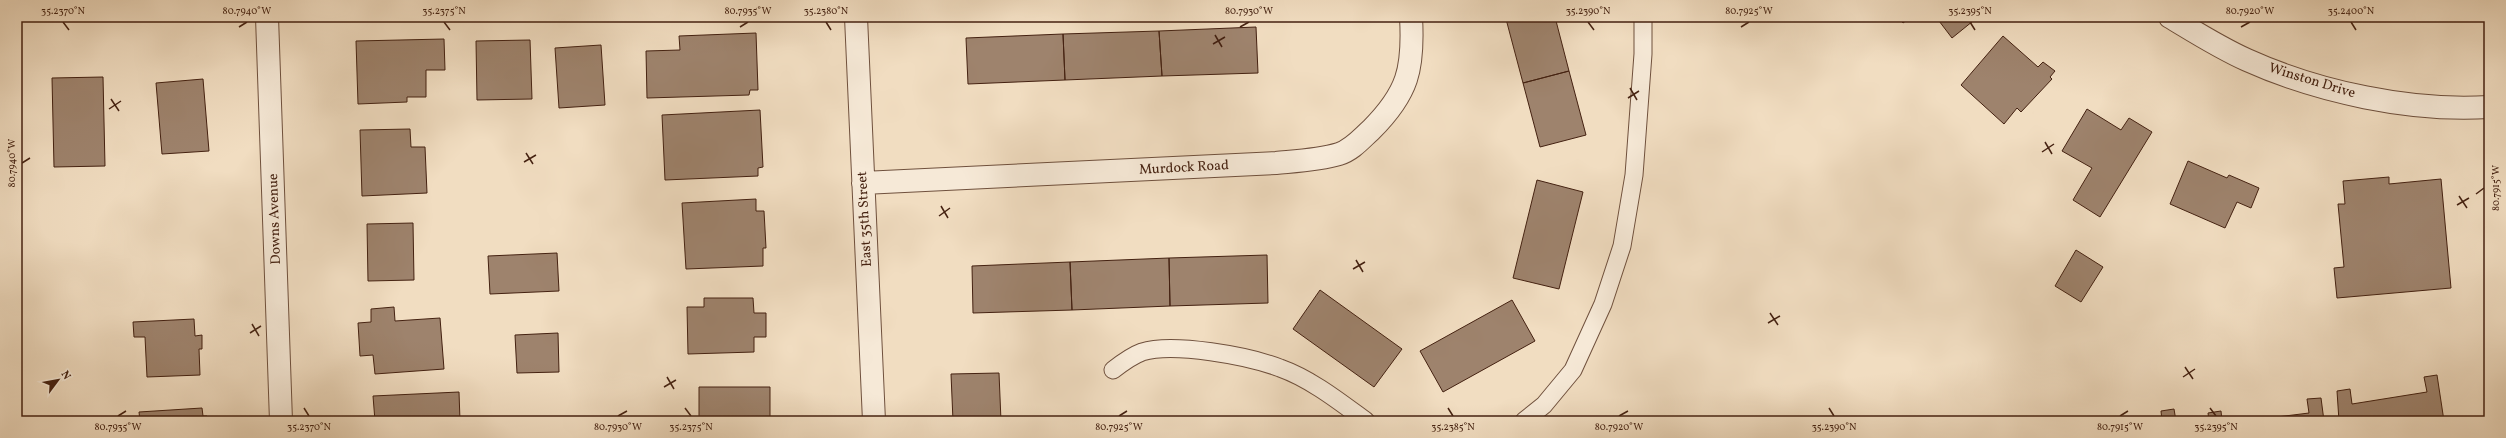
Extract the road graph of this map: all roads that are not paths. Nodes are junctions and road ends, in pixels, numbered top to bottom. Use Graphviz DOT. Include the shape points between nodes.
graph roads {
  1 [pos="267,17"];
  2 [pos="856,17"];
  3 [pos="1411,17"];
  4 [pos="1643,17"];
  5 [pos="2170,17"];
  6 [pos="2489,107"];
  7 [pos="863,183"];
  8 [pos="1113,370"];
  9 [pos="281,421"];
  10 [pos="874,421"];
  11 [pos="1366,421"];
  12 [pos="1524,421"];
  1 -- 9 [label="street, Downs Avenue"];
  2 -- 7 [label="street, East 35th Street"];
  3 -- 7 [label="street, Murdock Road" via="1409,72 1400,94 1390,110 1357,143 1341,153 1319,159 1276,164"];
  4 -- 12 [label="lane" via="1643,54 1634,175 1622,246 1603,304 1572,370 1544,405"];
  5 -- 6 [label="street, Winston Drive" via="2247,60 2325,88 2409,103 2468,108"];
  7 -- 10 [label="street, East 35th Street"];
  8 -- 11 [label="lane" via="1142,352 1159,350 1204,351 1251,359 1282,368"];
}
